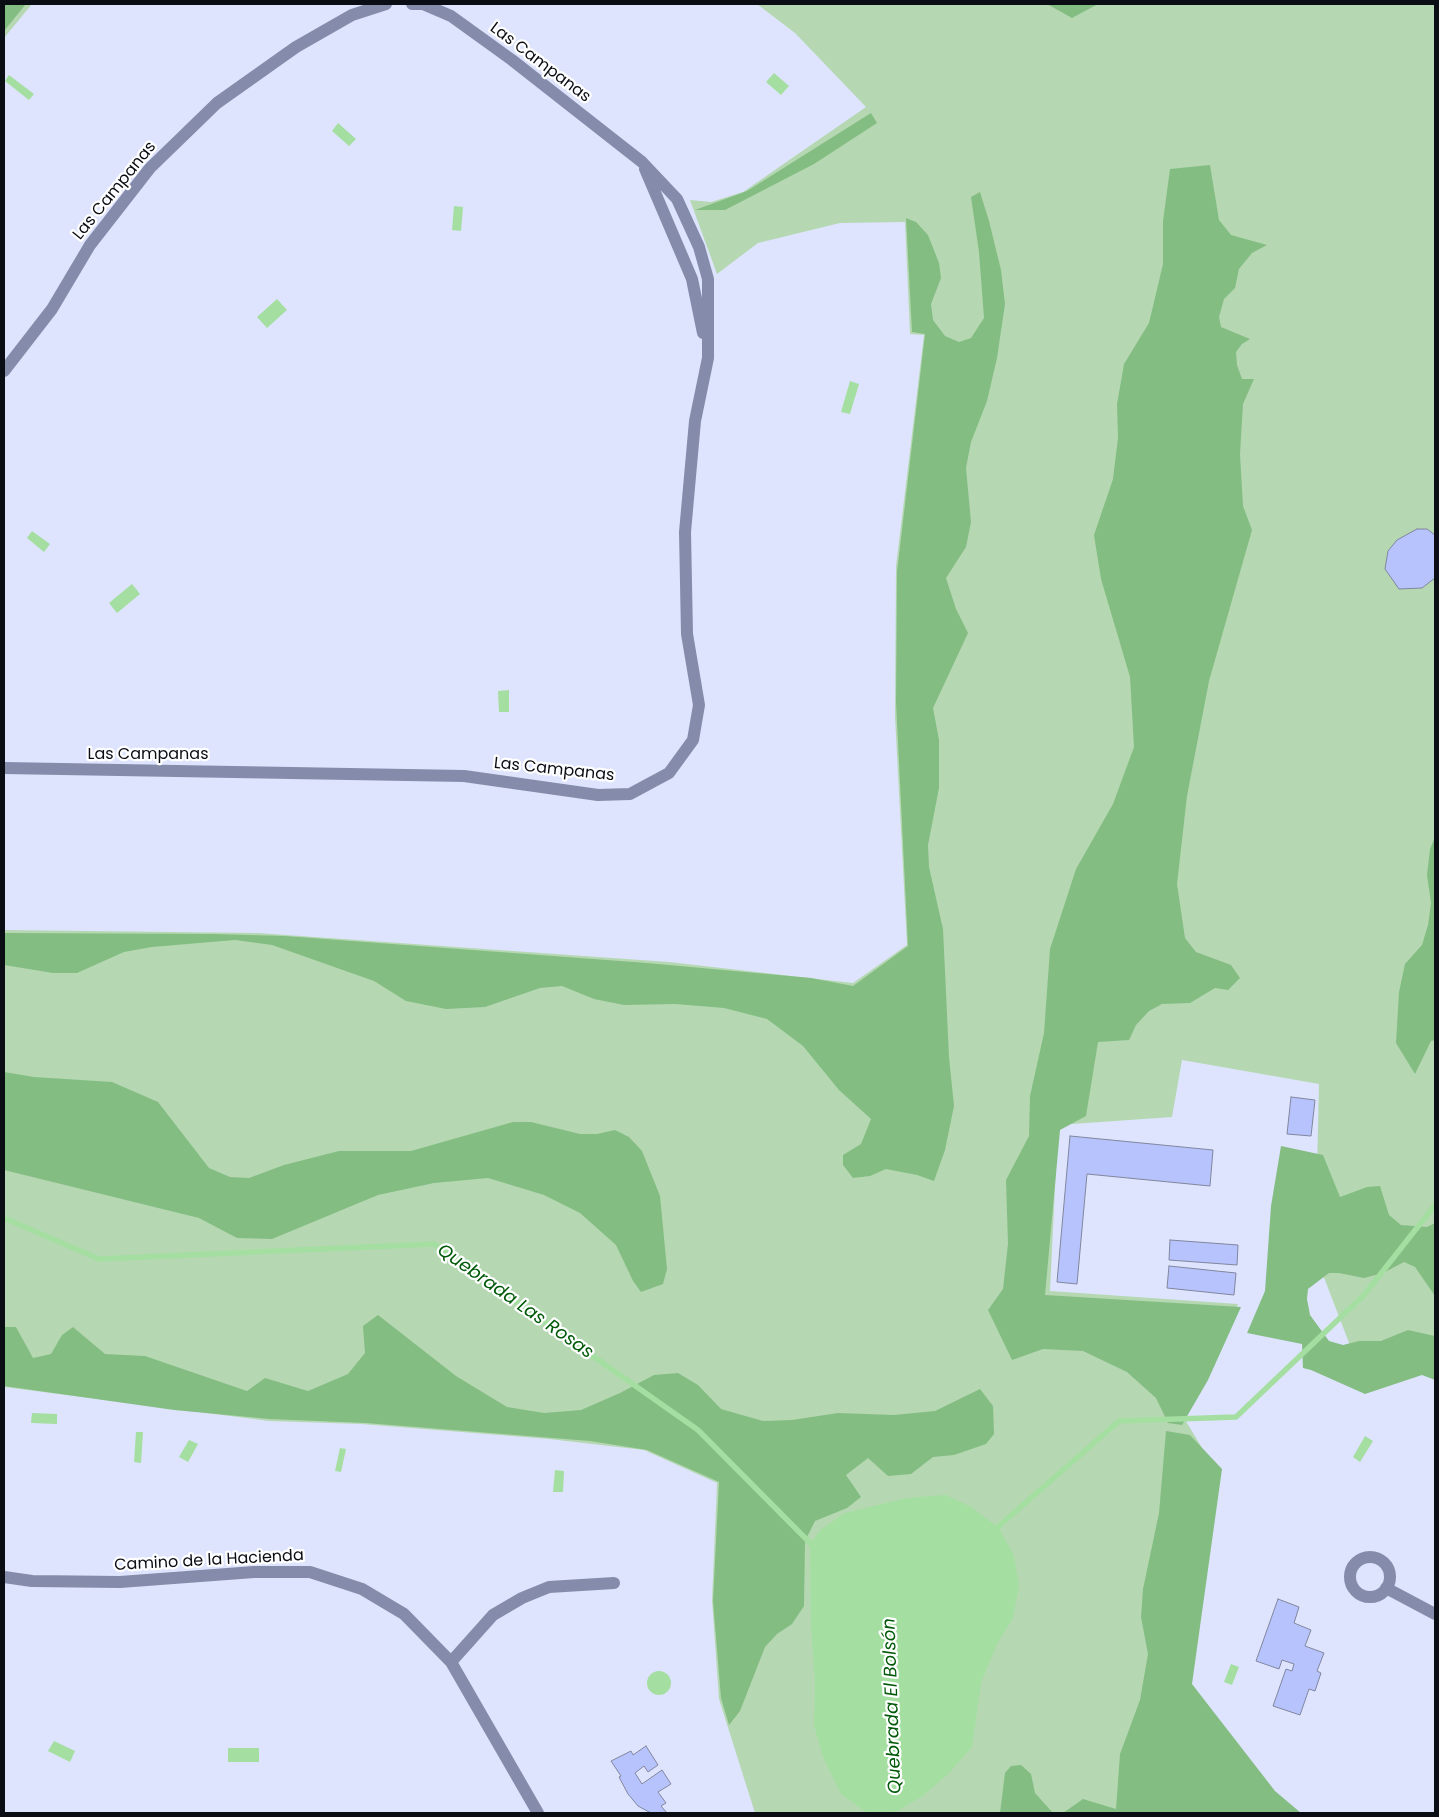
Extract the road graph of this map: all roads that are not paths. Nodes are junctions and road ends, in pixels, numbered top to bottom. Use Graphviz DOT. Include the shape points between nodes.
graph roads {
  1 [pos="386,4"];
  2 [pos="412,4"];
  3 [pos="642,162"];
  4 [pos="708,358"];
  5 [pos="4,371"];
  6 [pos="4,768"];
  7 [pos="4,1577"];
  8 [pos="614,1583"];
  9 [pos="1386,1588"];
  10 [pos="1435,1614"];
  11 [pos="451,1662"];
  12 [pos="538,1813"];
  1 -- 5 [label="street, Las Campanas" via="352,15 320,33 217,103 150,168 90,245 52,309"];
  2 -- 3 [label="street, Las Campanas" via="423,4 451,16"];
  3 -- 4 [label="street, Las Campanas" via="692,279"];
  3 -- 4 [label="street, Las Campanas" via="677,199 700,247 708,278"];
  4 -- 6 [label="street, Las Campanas" via="695,421 685,532 687,634 699,705 693,740 669,774 630,794 598,795 464,776"];
  7 -- 11 [label="street, Camino de la Hacienda" via="32,1581 120,1582 254,1572 310,1572 362,1590 404,1614"];
  8 -- 11 [label="street" via="549,1587 522,1598 493,1615"];
  9 -- 10 [label="street"];
  11 -- 12 [label="street, Camino de la Hacienda"];
}
